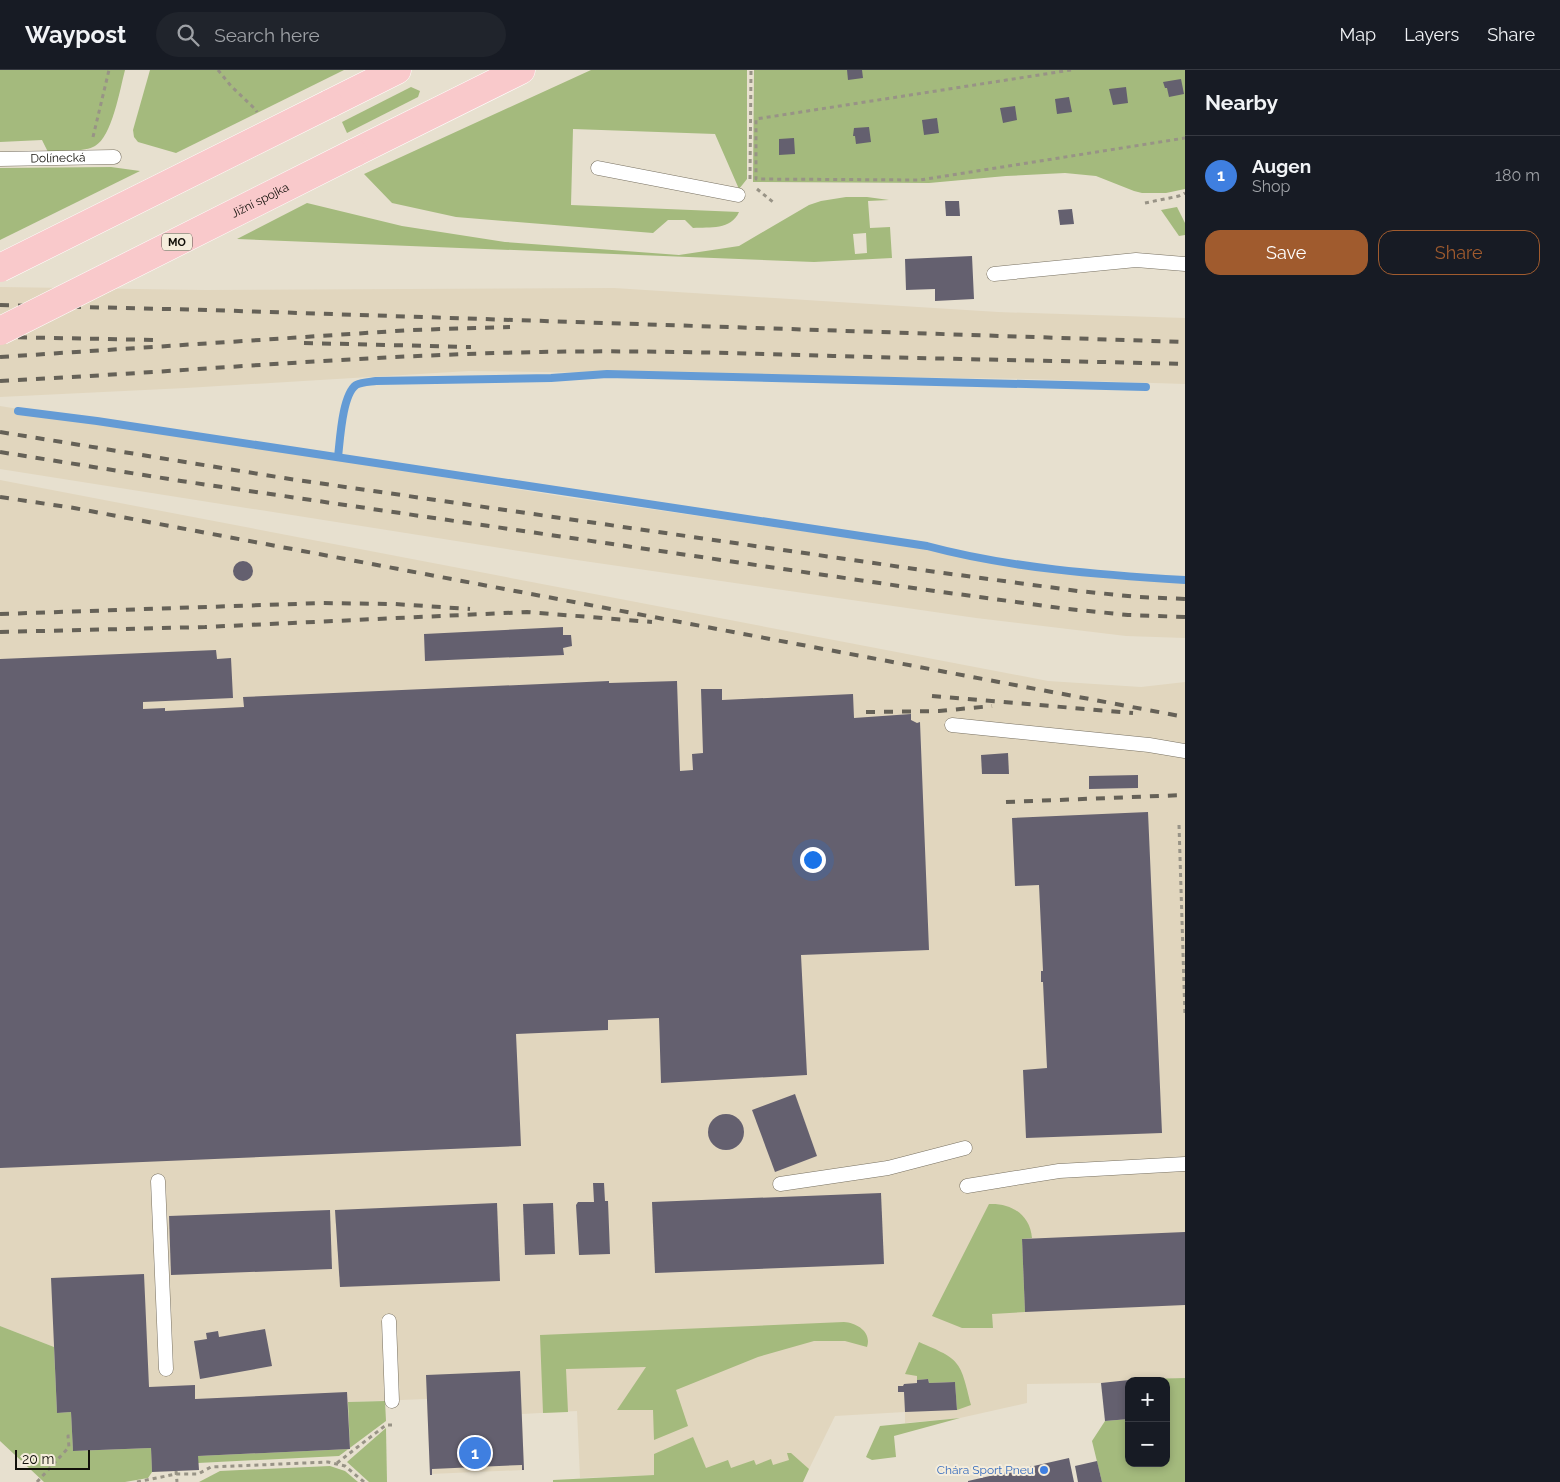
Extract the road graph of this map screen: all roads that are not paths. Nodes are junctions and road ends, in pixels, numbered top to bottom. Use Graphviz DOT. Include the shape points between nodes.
graph roads {
  1 [pos="396,70"];
  2 [pos="521,70"];
  3 [pos="114,157"];
  4 [pos="0,159"];
  5 [pos="598,168"];
  6 [pos="738,195"];
  7 [pos="1185,264"];
  8 [pos="0,268"];
  9 [pos="994,274"];
  10 [pos="0,331"];
  11 [pos="952,725"];
  12 [pos="1185,751"];
  13 [pos="965,1148"];
  14 [pos="1185,1164"];
  15 [pos="158,1181"];
  16 [pos="780,1184"];
  17 [pos="967,1186"];
  18 [pos="389,1321"];
  19 [pos="166,1369"];
  20 [pos="392,1401"];
  1 -- 8 [label="highway, bridge"];
  2 -- 10 [label="highway, Jižní spojka / MO, bridge"];
  3 -- 4 [label="lane, Dolínecká"];
  5 -- 6 [label="lane"];
  7 -- 9 [label="lane" via="1136,260"];
  11 -- 12 [label="lane"];
  13 -- 16 [label="lane" via="888,1168"];
  14 -- 17 [label="lane" via="1060,1171"];
  15 -- 19 [label="lane"];
  18 -- 20 [label="lane"];
}
